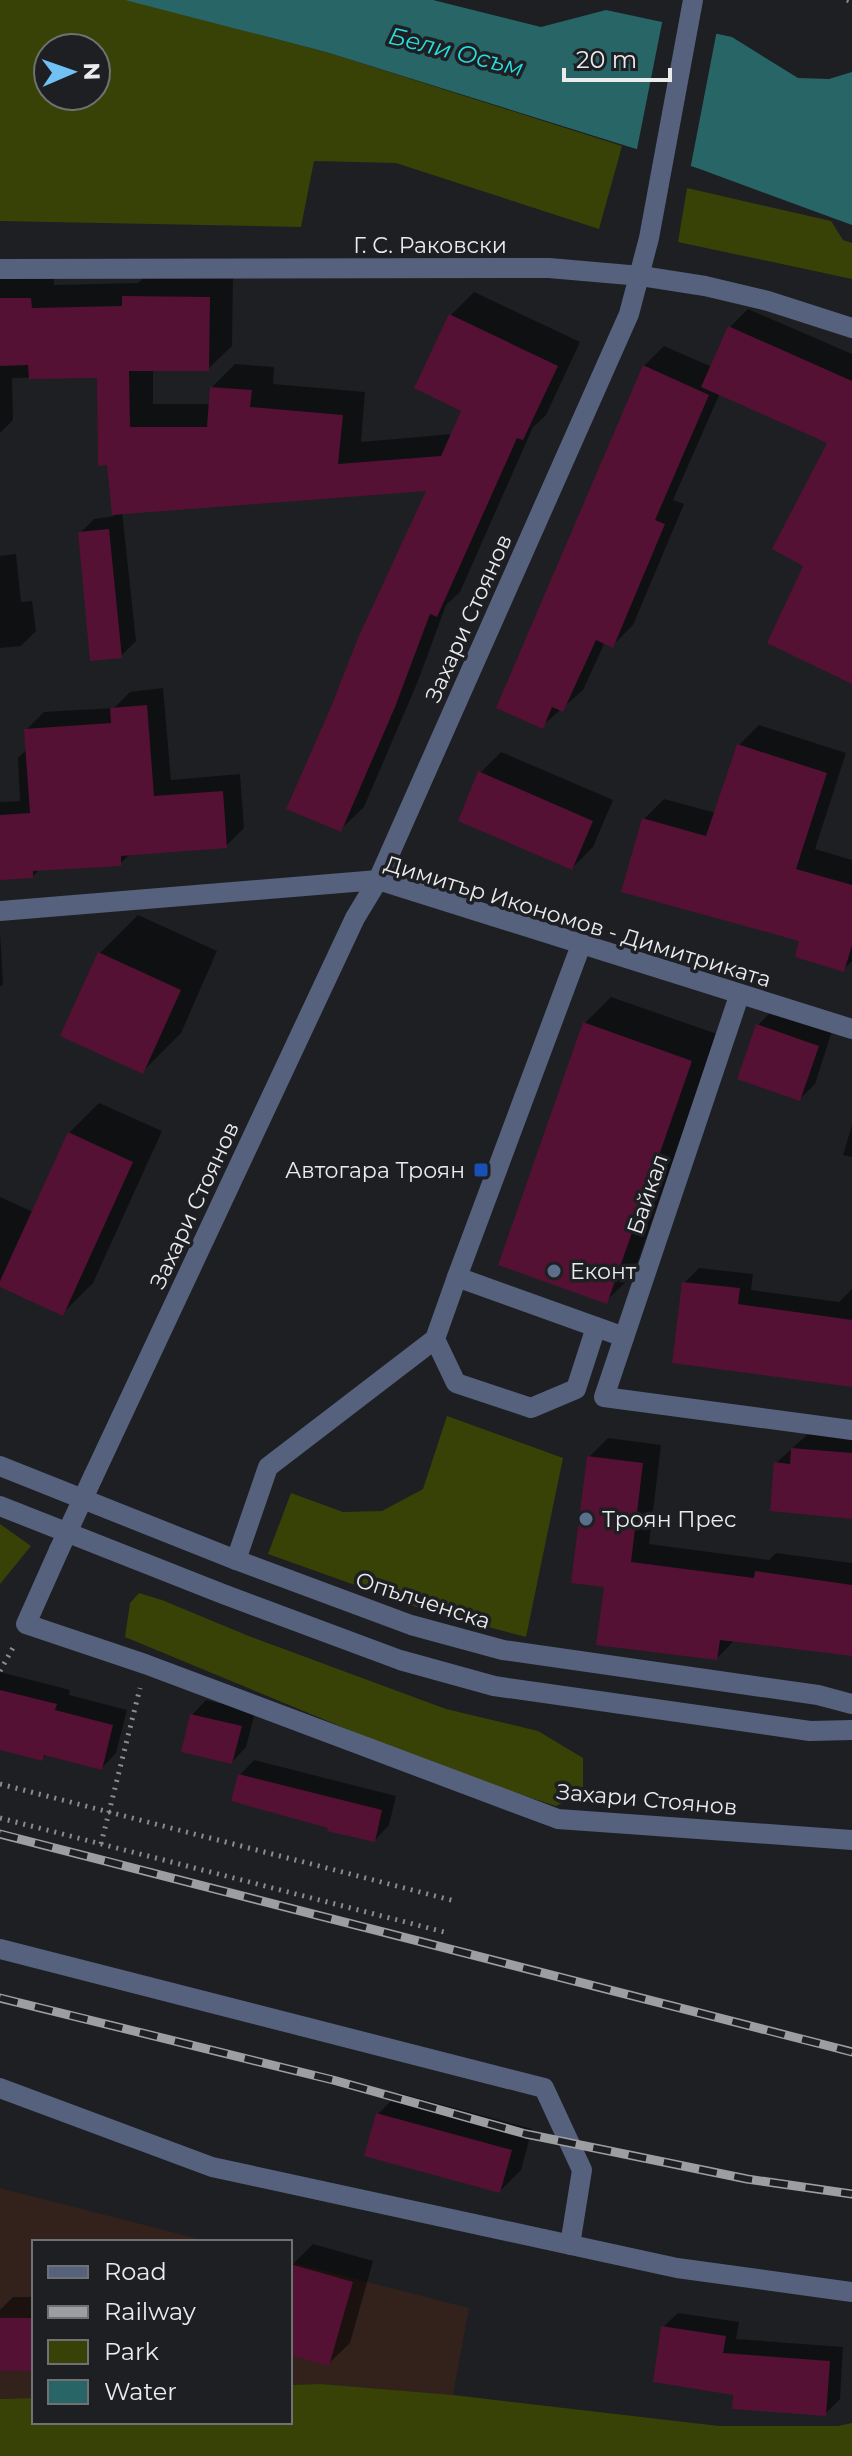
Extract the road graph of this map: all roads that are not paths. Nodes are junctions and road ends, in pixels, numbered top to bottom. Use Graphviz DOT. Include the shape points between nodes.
graph roads {
  1 [pos="693,3"];
  2 [pos="0,269"];
  3 [pos="641,276"];
  4 [pos="852,328"];
  5 [pos="378,880"];
  6 [pos="0,911"];
  7 [pos="581,945"];
  8 [pos="739,996"];
  9 [pos="852,1029"];
  10 [pos="457,1277"];
  11 [pos="596,1327"];
  12 [pos="624,1337"];
  13 [pos="435,1339"];
  14 [pos="852,1430"];
  15 [pos="0,1466"];
  16 [pos="0,1506"];
  17 [pos="236,1560"];
  18 [pos="852,1704"];
  19 [pos="852,1730"];
  20 [pos="852,1840"];
  21 [pos="0,1949"];
  22 [pos="0,2088"];
  23 [pos="570,2245"];
  24 [pos="852,2292"];
  1 -- 3 [label="street, Захари Стоянов"];
  2 -- 3 [label="street, Г. С. Раковски" via="549,268"];
  3 -- 4 [label="street, Г. С. Раковски" via="768,301"];
  3 -- 5 [label="street, Захари Стоянов" via="629,314"];
  5 -- 6 [label="street, Димитър Икономов - Димитриката"];
  5 -- 7 [label="street, Димитър Икономов - Димитриката"];
  5 -- 20 [label="street, Захари Стоянов, bridge" via="355,918 26,1624 558,1819"];
  7 -- 8 [label="street, Димитър Икономов - Димитриката"];
  7 -- 10 [label="street"];
  8 -- 9 [label="street, Димитър Икономов - Димитриката"];
  8 -- 12 [label="street, Байкал"];
  10 -- 11 [label="street"];
  10 -- 13 [label="street"];
  11 -- 12 [label="street"];
  11 -- 13 [label="street" via="576,1389 531,1408 456,1383"];
  12 -- 14 [label="street, Байкал" via="604,1397"];
  13 -- 17 [label="street" via="268,1467"];
  15 -- 17 [label="street, Опълченска"];
  16 -- 19 [label="street" via="400,1660 494,1686 810,1731"];
  17 -- 18 [label="street, Опълченска" via="411,1625 503,1650"];
  21 -- 23 [label="street" via="544,2088 582,2170"];
  22 -- 23 [label="street" via="212,2167"];
  23 -- 24 [label="street" via="677,2268"];
}
